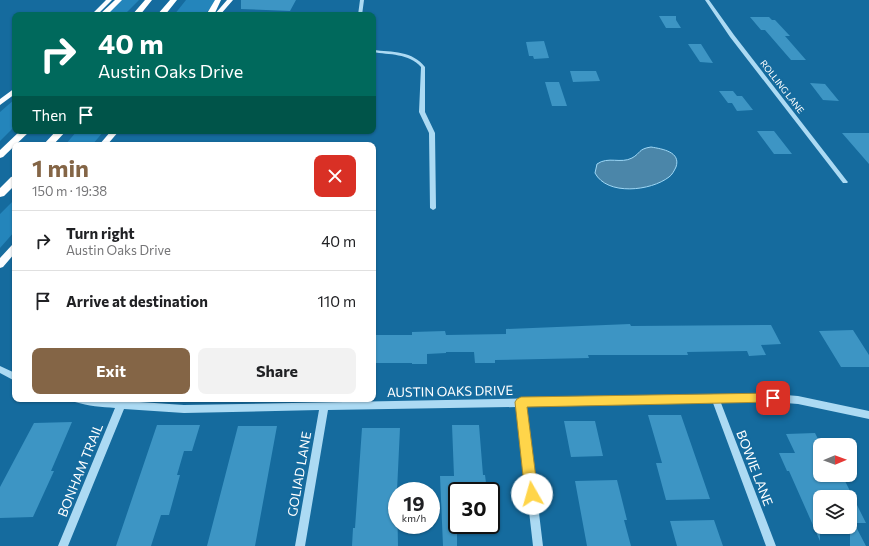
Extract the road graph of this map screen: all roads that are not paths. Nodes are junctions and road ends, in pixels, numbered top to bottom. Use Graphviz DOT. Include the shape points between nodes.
graph roads {
  1 [pos="109,0"];
  2 [pos="119,0"];
  3 [pos="150,0"];
  4 [pos="174,0"];
  5 [pos="218,0"];
  6 [pos="230,0"];
  7 [pos="362,0"];
  8 [pos="707,0"];
  9 [pos="97,12"];
  10 [pos="106,12"];
  11 [pos="139,12"];
  12 [pos="164,12"];
  13 [pos="212,12"];
  14 [pos="220,12"];
  15 [pos="360,12"];
  16 [pos="376,52"];
  17 [pos="12,93"];
  18 [pos="0,103"];
  19 [pos="23,134"];
  20 [pos="58,134"];
  21 [pos="112,134"];
  22 [pos="14,142"];
  23 [pos="51,142"];
  24 [pos="106,142"];
  25 [pos="12,144"];
  26 [pos="0,155"];
  27 [pos="12,182"];
  28 [pos="845,182"];
  29 [pos="0,194"];
  30 [pos="433,208"];
  31 [pos="12,250"];
  32 [pos="0,264"];
  33 [pos="0,369"];
  34 [pos="12,375"];
  35 [pos="715,398"];
  36 [pos="99,402"];
  37 [pos="521,402"];
  38 [pos="120,405"];
  39 [pos="324,406"];
  40 [pos="869,415"];
  41 [pos="63,546"];
  42 [pos="300,546"];
  43 [pos="538,546"];
  44 [pos="771,546"];
  1 -- 9 [label="main road"];
  2 -- 10 [label="highway"];
  3 -- 11 [label="highway"];
  4 -- 12 [label="highway"];
  5 -- 13 [label="highway"];
  6 -- 14 [label="main road"];
  7 -- 15 [label="street"];
  8 -- 28 [label="street, ROLLING LANE"];
  16 -- 30 [label="street" via="411,57 419,60 423,67 422,112 432,133"];
  17 -- 18 [label="main road"];
  19 -- 22 [label="highway"];
  20 -- 23 [label="highway"];
  21 -- 24 [label="main road"];
  25 -- 26 [label="highway"];
  27 -- 29 [label="highway"];
  31 -- 32 [label="main road"];
  33 -- 34 [label="street"];
  35 -- 37 [label="street, AUSTIN OAKS DRIVE"];
  35 -- 40 [label="street, AUSTIN OAKS DRIVE" via="798,400"];
  35 -- 44 [label="street, BOWIE LANE"];
  36 -- 38 [label="street, AUSTIN OAKS DRIVE"];
  37 -- 39 [label="street, AUSTIN OAKS DRIVE"];
  37 -- 43 [label="street"];
  38 -- 39 [label="street, AUSTIN OAKS DRIVE" via="184,409"];
  38 -- 41 [label="street, BONHAM TRAIL"];
  39 -- 42 [label="street, GOLIAD LANE"];
}
